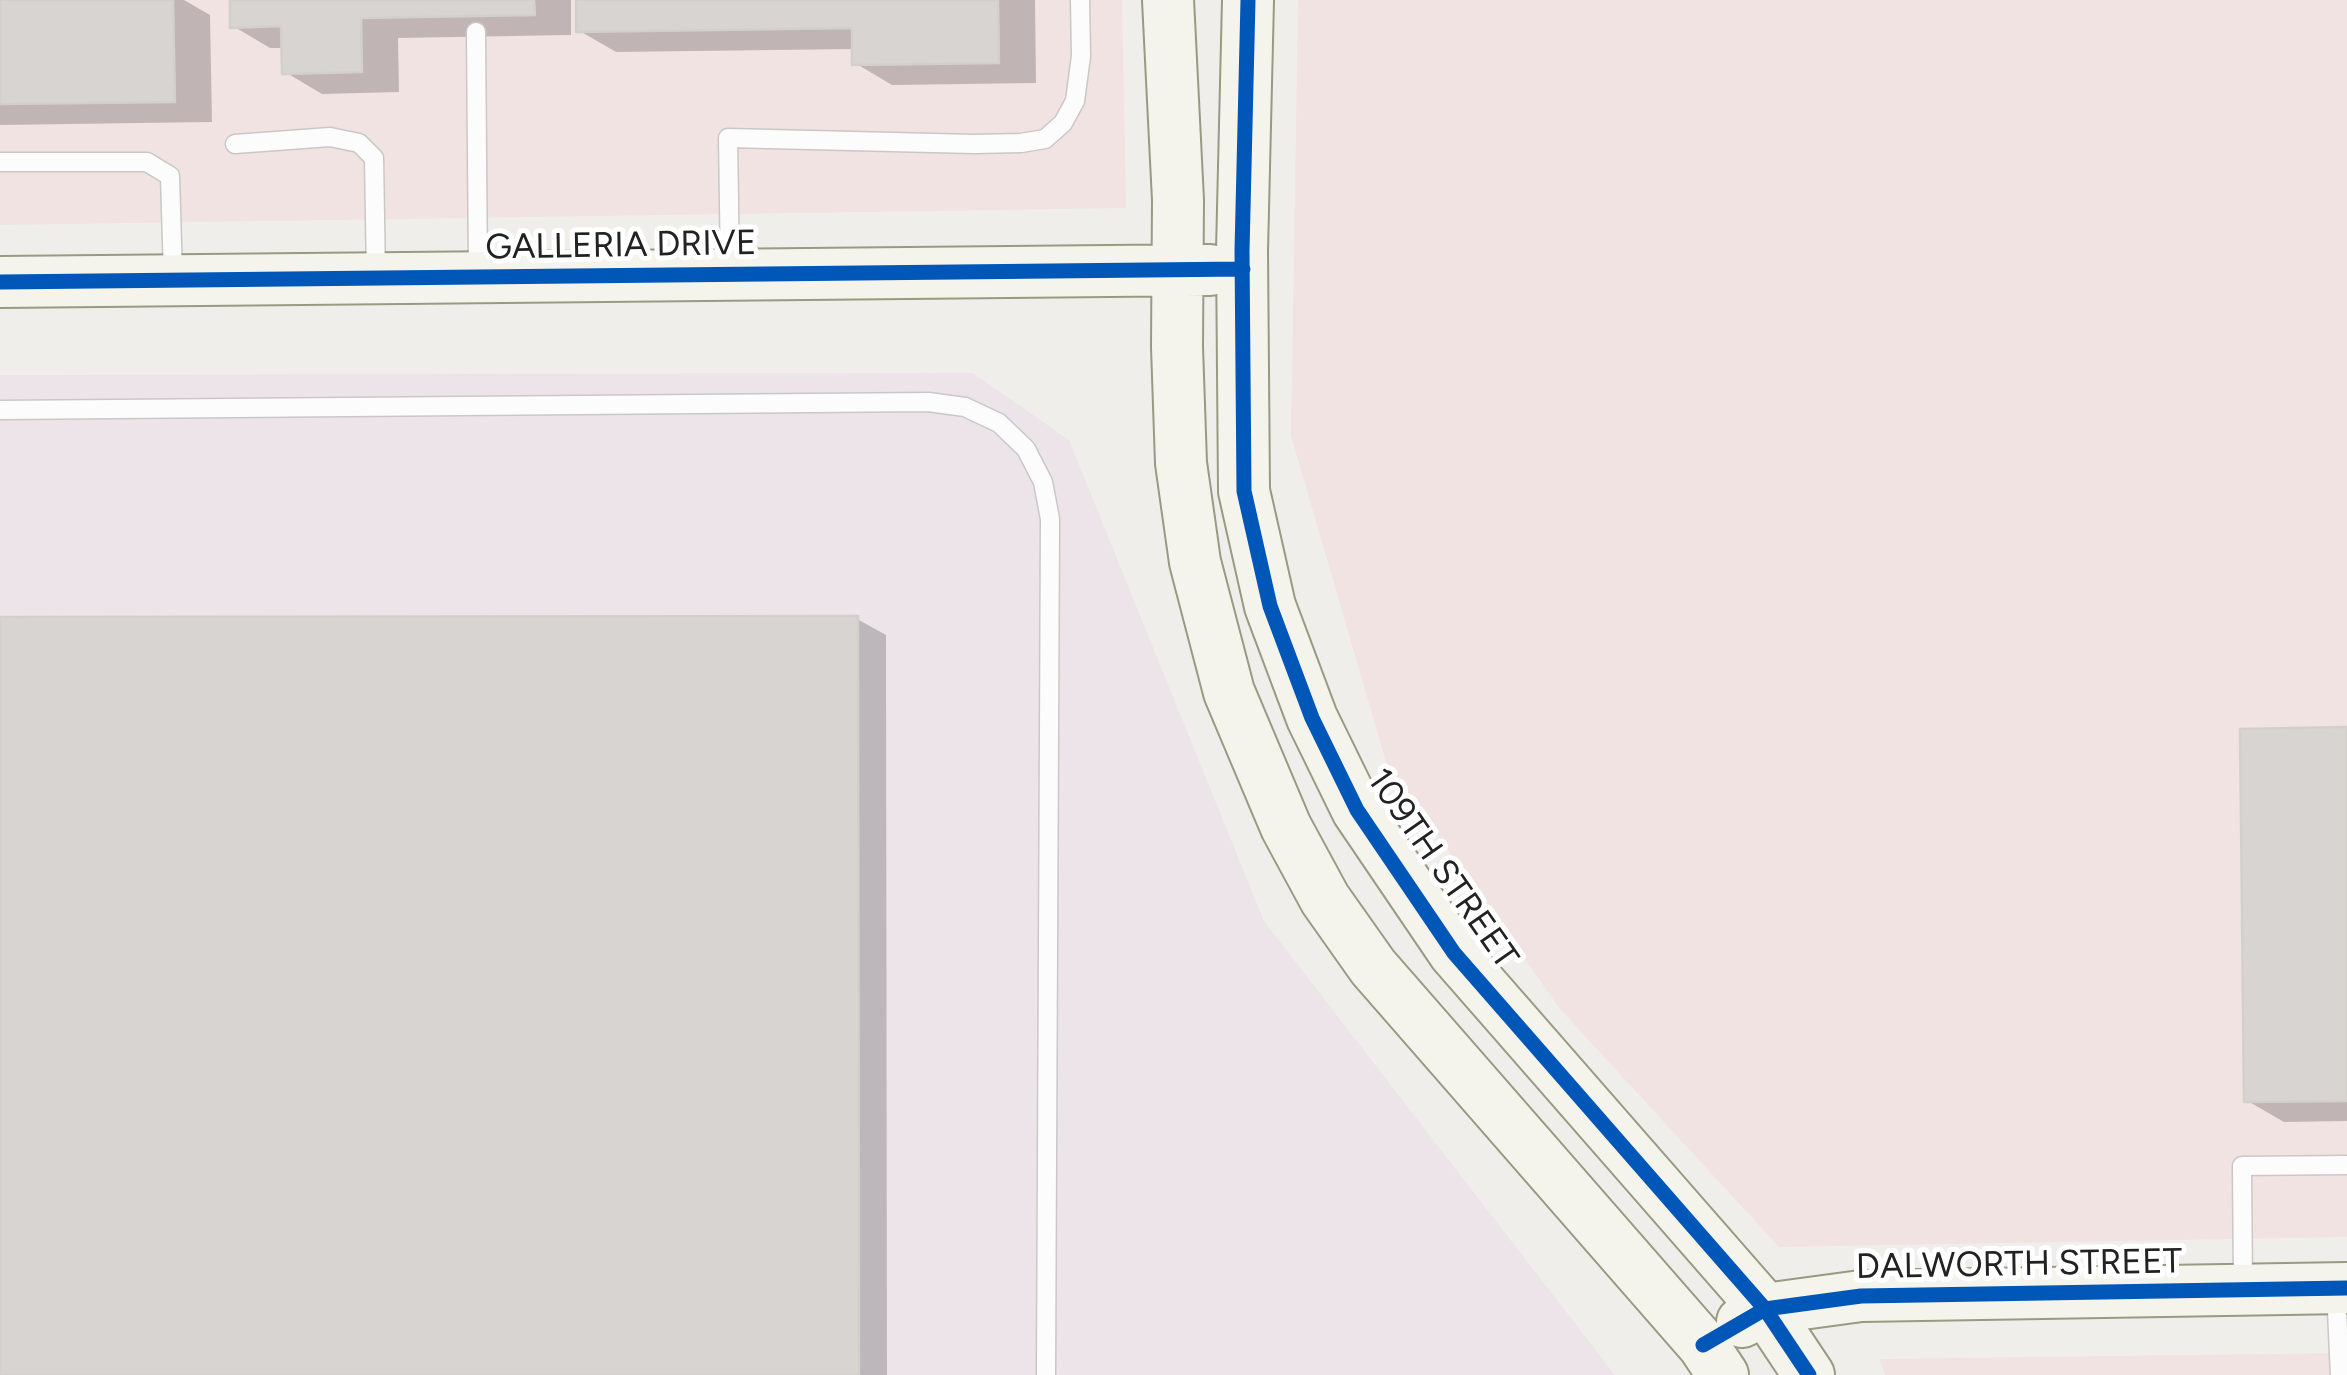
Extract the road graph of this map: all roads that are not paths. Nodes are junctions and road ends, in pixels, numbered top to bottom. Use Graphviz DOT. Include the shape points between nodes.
graph roads {
  1 [pos="1080,0"];
  2 [pos="1168,0"];
  3 [pos="1248,0"];
  4 [pos="476,32"];
  5 [pos="234,144"];
  6 [pos="0,162"];
  7 [pos="1242,269"];
  8 [pos="1178,271"];
  9 [pos="730,275"];
  10 [pos="478,277"];
  11 [pos="376,278"];
  12 [pos="174,280"];
  13 [pos="0,282"];
  14 [pos="0,410"];
  15 [pos="2347,1166"];
  16 [pos="2342,1288"];
  17 [pos="2243,1290"];
  18 [pos="1766,1309"];
  19 [pos="1713,1360"];
  20 [pos="1046,1375"];
  21 [pos="1809,1375"];
  22 [pos="2340,1375"];
  1 -- 9 [label="lane" via="1075,101 1045,139 974,144 728,138"];
  2 -- 8 [label="street"];
  3 -- 7 [label="street, 109TH STREET"];
  4 -- 10 [label="lane"];
  5 -- 11 [label="lane" via="330,137 360,143 374,158"];
  6 -- 12 [label="lane" via="147,162 170,176"];
  7 -- 8 [label="street, GALLERIA DRIVE"];
  7 -- 18 [label="street, 109TH STREET" via="1244,491 1270,606 1312,718 1357,810 1454,953"];
  8 -- 9 [label="street, GALLERIA DRIVE"];
  8 -- 19 [label="street" via="1182,463 1194,562 1228,692 1286,827 1373,967"];
  9 -- 10 [label="street, GALLERIA DRIVE"];
  10 -- 11 [label="street, GALLERIA DRIVE"];
  11 -- 12 [label="street, GALLERIA DRIVE"];
  12 -- 13 [label="street, GALLERIA DRIVE"];
  14 -- 20 [label="lane" via="928,402 965,407 1012,436 1043,482 1050,518"];
  15 -- 17 [label="lane" via="2242,1166"];
  16 -- 17 [label="street, DALWORTH STREET"];
  16 -- 22 [label="lane"];
  17 -- 18 [label="street, DALWORTH STREET" via="1861,1296"];
  18 -- 19 [label="street, DALWORTH STREET"];
  18 -- 21 [label="street, 109TH STREET"];
}
